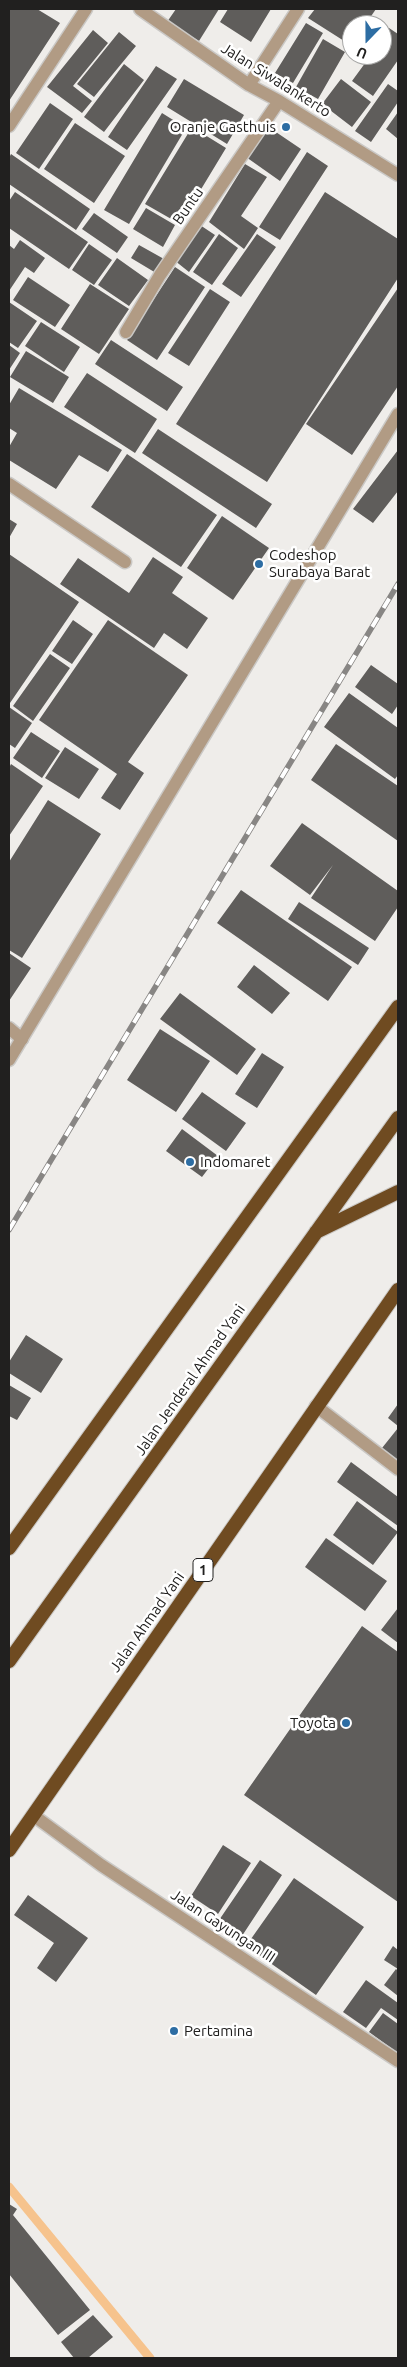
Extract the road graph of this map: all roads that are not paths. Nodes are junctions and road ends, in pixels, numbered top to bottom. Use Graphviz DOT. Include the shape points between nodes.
graph roads {
  1 [pos="86,9"];
  2 [pos="140,9"];
  3 [pos="298,9"];
  4 [pos="249,85"];
  5 [pos="280,101"];
  6 [pos="9,126"];
  7 [pos="398,175"];
  8 [pos="126,332"];
  9 [pos="398,414"];
  10 [pos="9,484"];
  11 [pos="125,562"];
  12 [pos="398,1007"];
  13 [pos="9,1028"];
  14 [pos="22,1039"];
  15 [pos="9,1060"];
  16 [pos="398,1118"];
  17 [pos="398,1192"];
  18 [pos="314,1233"];
  19 [pos="398,1290"];
  20 [pos="316,1406"];
  21 [pos="398,1469"];
  22 [pos="9,1548"];
  23 [pos="9,1661"];
  24 [pos="33,1815"];
  25 [pos="9,1850"];
  26 [pos="398,2061"];
  1 -- 6 [label="street"];
  2 -- 4 [label="street, Jalan Siwalankerto"];
  3 -- 4 [label="street"];
  4 -- 5 [label="street, Jalan Siwalankerto"];
  5 -- 7 [label="street, Jalan Siwalankerto"];
  5 -- 8 [label="street, Buntu" via="160,275"];
  9 -- 14 [label="street"];
  10 -- 11 [label="street"];
  12 -- 22 [label="highway"];
  13 -- 14 [label="street"];
  14 -- 15 [label="street"];
  16 -- 18 [label="highway, Jalan Jenderal Ahmad Yani"];
  17 -- 18 [label="highway"];
  18 -- 23 [label="highway, Jalan Jenderal Ahmad Yani"];
  19 -- 20 [label="highway, Jalan Ahmad Yani / 1"];
  20 -- 21 [label="street"];
  20 -- 24 [label="highway, Jalan Ahmad Yani / 1"];
  24 -- 25 [label="highway, Jalan Ahmad Yani / 1"];
  24 -- 26 [label="street, Jalan Gayungan III" via="101,1865"];
}
